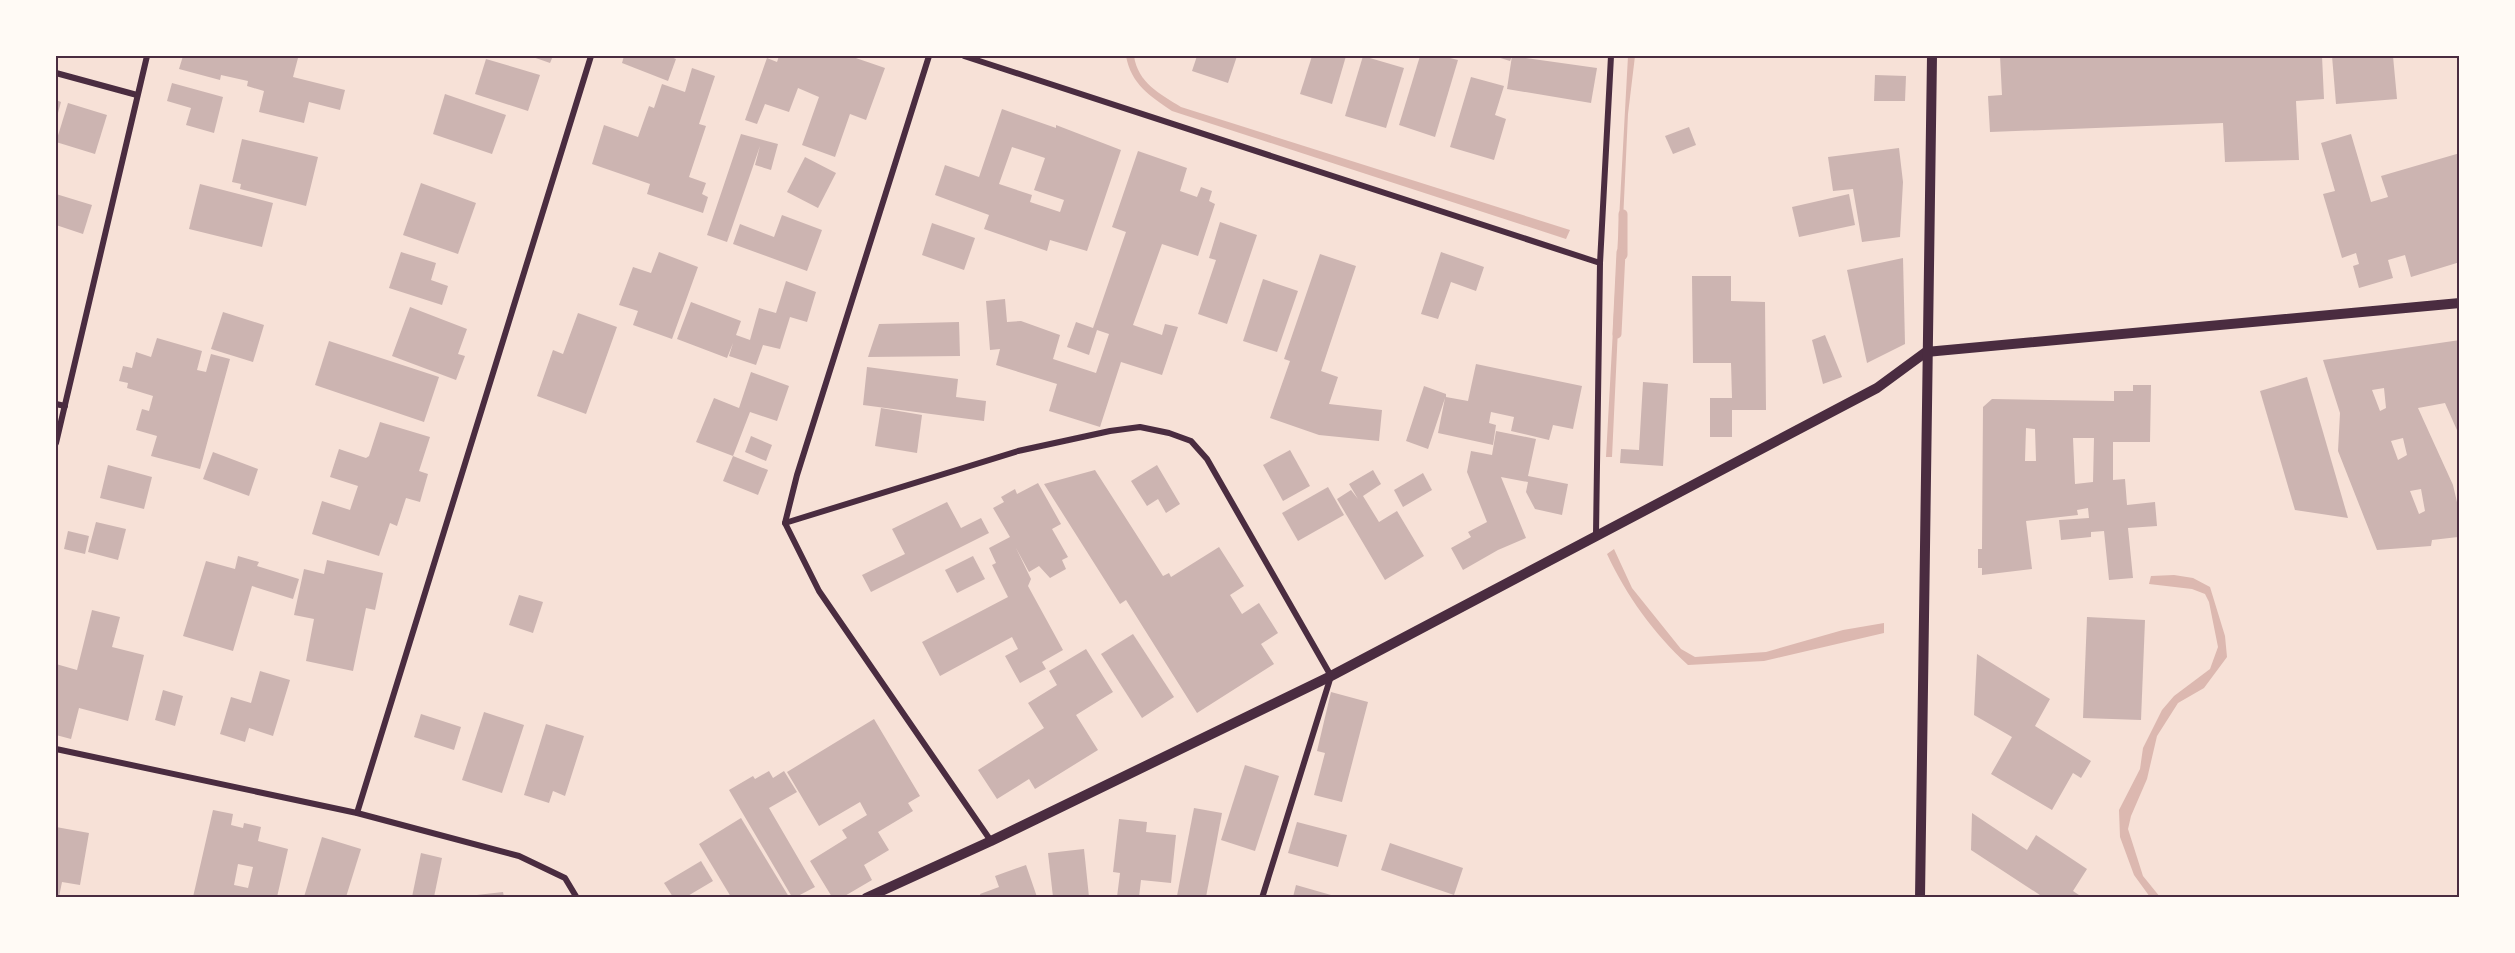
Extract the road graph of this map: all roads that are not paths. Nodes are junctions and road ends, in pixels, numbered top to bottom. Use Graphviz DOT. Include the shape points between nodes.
graph roads {
  1 [pos="147,56"];
  2 [pos="591,56"];
  3 [pos="929,56"];
  4 [pos="964,56"];
  5 [pos="1611,56"];
  6 [pos="1932,56"];
  7 [pos="56,73"];
  8 [pos="137,95"];
  9 [pos="1599,262"];
  10 [pos="2460,303"];
  11 [pos="1926,352"];
  12 [pos="56,404"];
  13 [pos="65,406"];
  14 [pos="56,443"];
  15 [pos="785,523"];
  16 [pos="1596,534"];
  17 [pos="1330,676"];
  18 [pos="56,749"];
  19 [pos="357,813"];
  20 [pos="991,841"];
  21 [pos="577,897"];
  22 [pos="866,897"];
  23 [pos="1262,897"];
  24 [pos="1920,897"];
  1 -- 8 [label="street"];
  2 -- 19 [label="street"];
  3 -- 15 [label="street"];
  4 -- 9 [label="street"];
  5 -- 9 [label="street"];
  6 -- 11 [label="street"];
  7 -- 8 [label="street"];
  8 -- 13 [label="street"];
  9 -- 16 [label="street"];
  10 -- 11 [label="street"];
  11 -- 16 [label="street" via="1877,388"];
  11 -- 24 [label="street"];
  12 -- 13 [label="street"];
  13 -- 14 [label="street"];
  15 -- 17 [label="street" via="1018,451 1140,427 1169,433 1191,441 1207,459"];
  15 -- 20 [label="street" via="819,591"];
  16 -- 17 [label="street"];
  17 -- 20 [label="street"];
  17 -- 23 [label="street"];
  18 -- 19 [label="street"];
  19 -- 21 [label="street" via="519,856 565,878"];
  20 -- 22 [label="street"];
}
